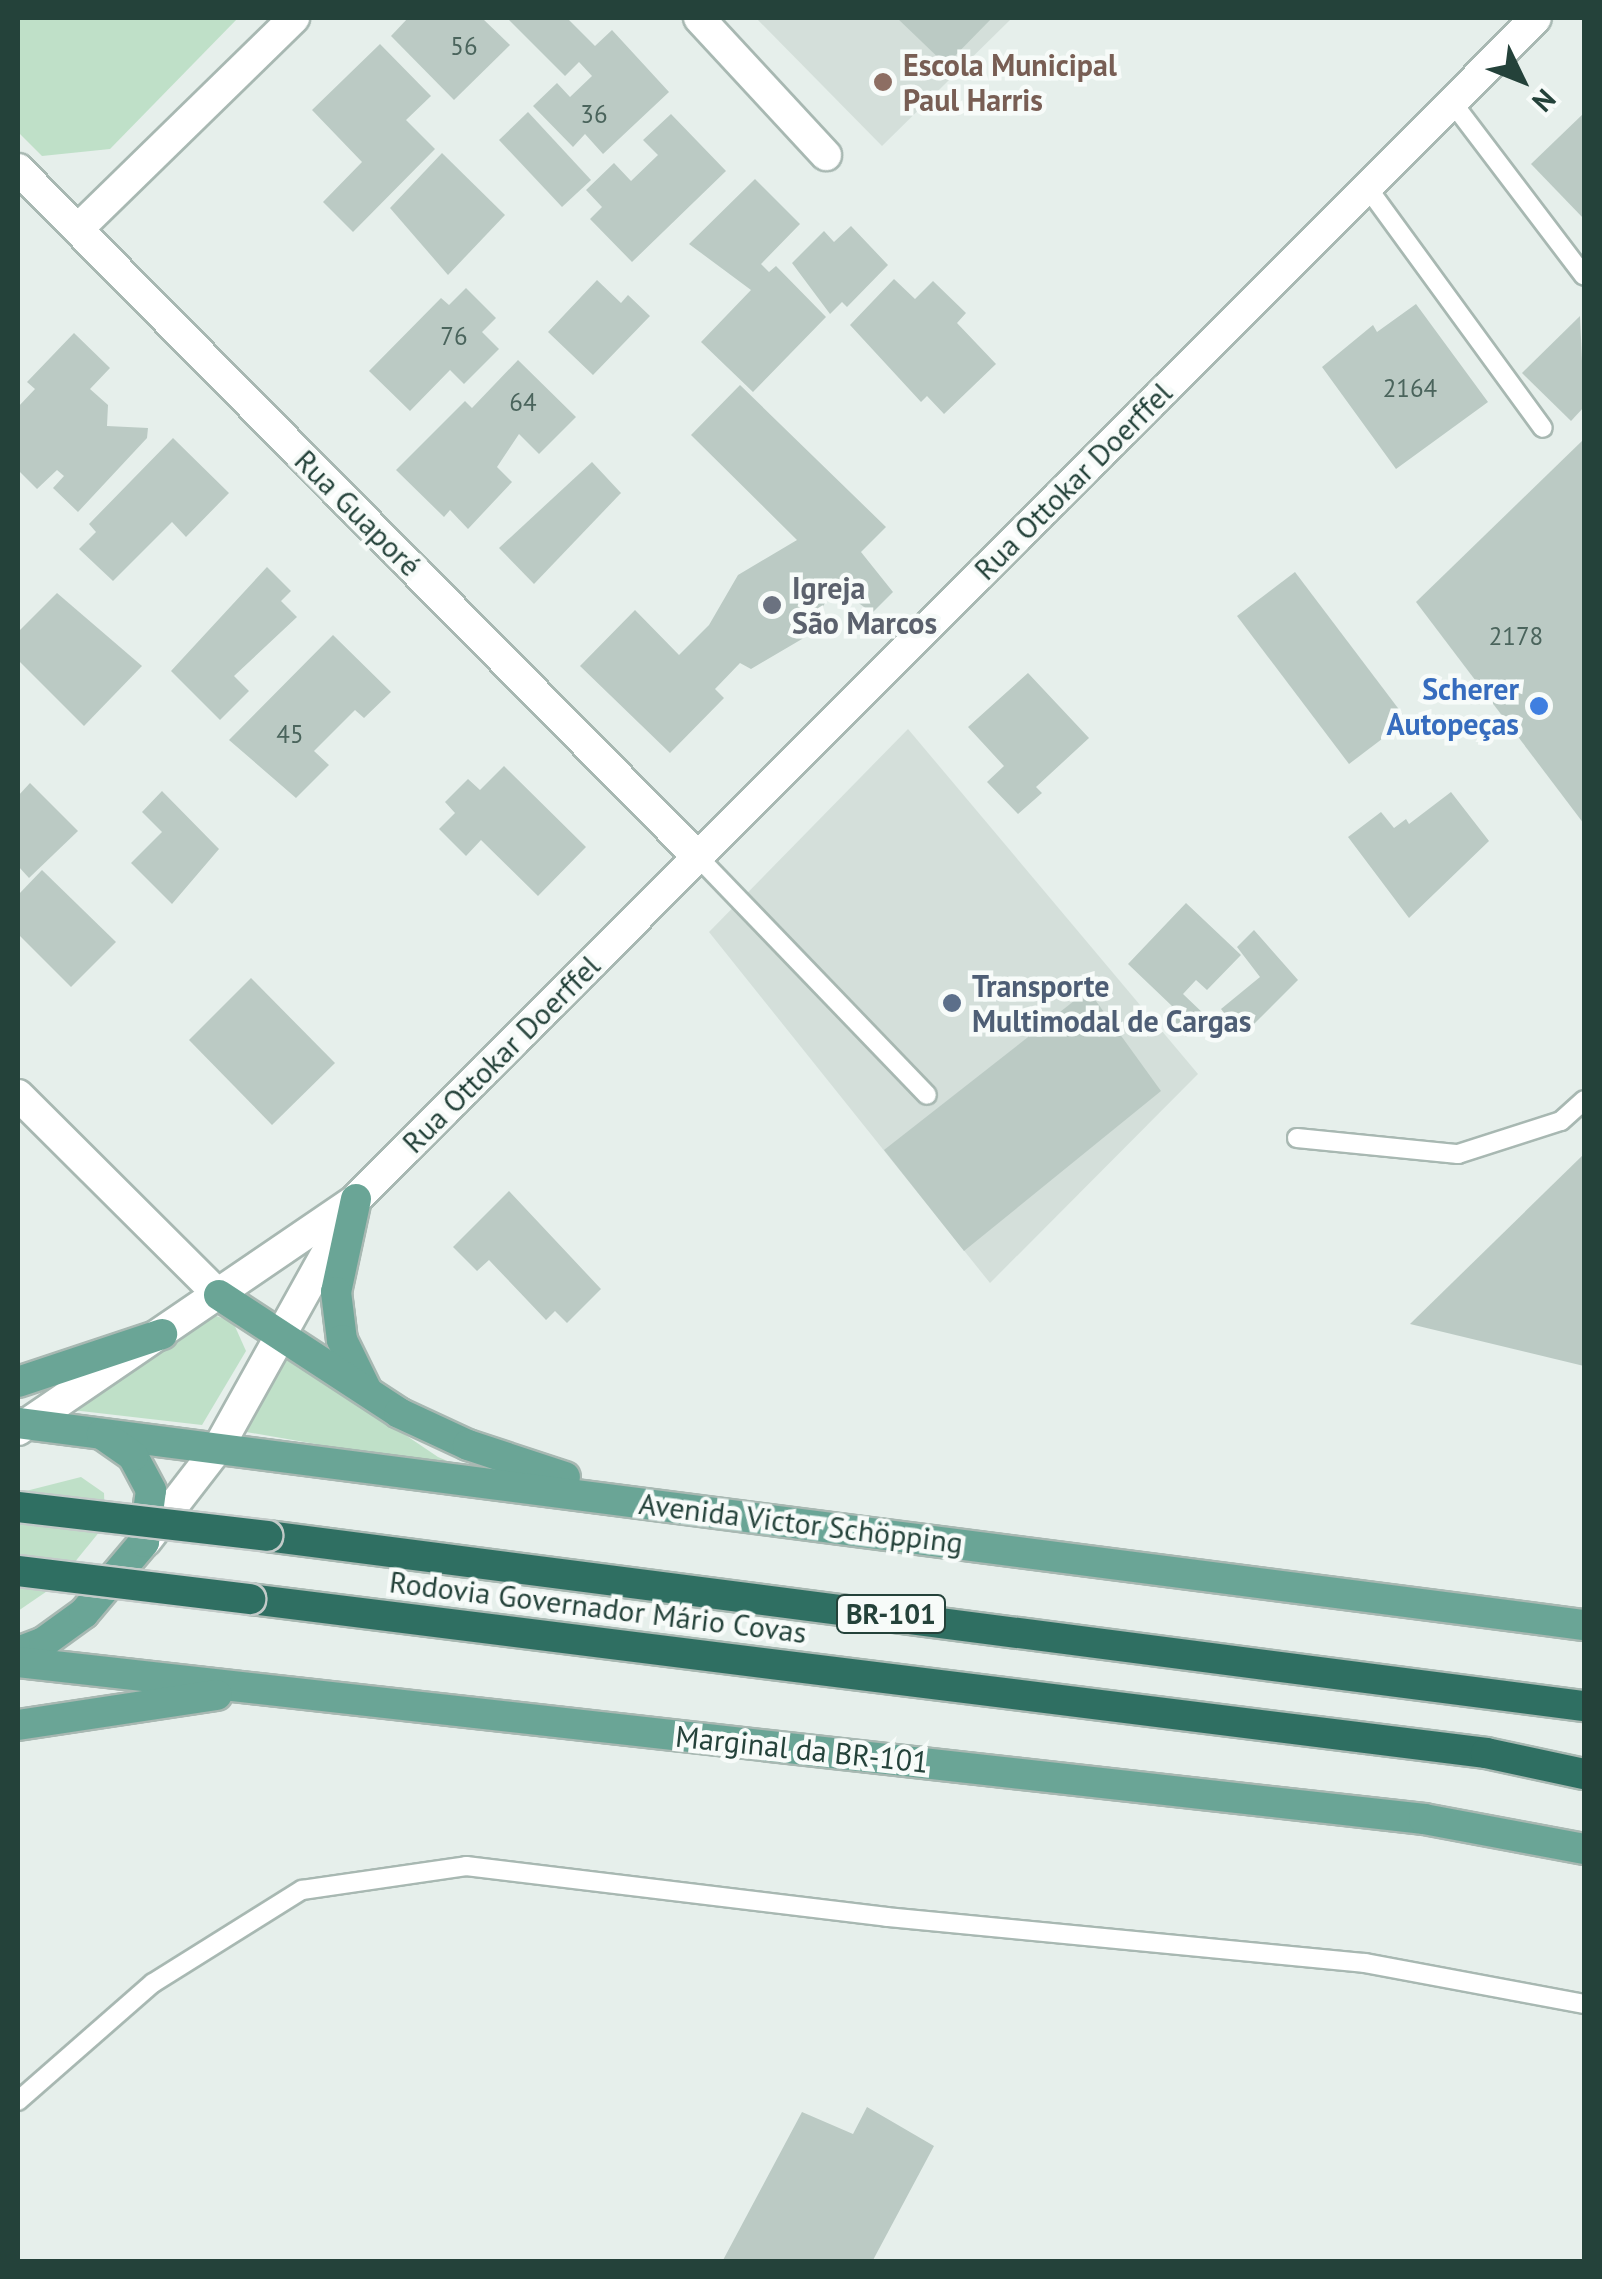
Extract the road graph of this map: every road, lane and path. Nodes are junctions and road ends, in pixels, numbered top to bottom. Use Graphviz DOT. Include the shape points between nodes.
graph roads {
  1 [pos="294,18"];
  2 [pos="699,18"];
  3 [pos="1536,18"];
  4 [pos="1452,102"];
  5 [pos="826,155"];
  6 [pos="18,169"];
  7 [pos="1367,187"];
  8 [pos="78,229"];
  9 [pos="1584,276"];
  10 [pos="1543,428"];
  11 [pos="698,857"];
  12 [pos="18,1096"];
  13 [pos="927,1096"];
  14 [pos="1584,1100"];
  15 [pos="1297,1138"];
  16 [pos="356,1199"];
  17 [pos="219,1295"];
  18 [pos="162,1334"];
  19 [pos="281,1336"];
  20 [pos="18,1382"];
  21 [pos="367,1392"];
  22 [pos="20,1430"];
  23 [pos="106,1434"];
  24 [pos="218,1448"];
  25 [pos="674,1506"];
  26 [pos="18,1508"];
  27 [pos="144,1542"];
  28 [pos="18,1571"];
  29 [pos="1584,1624"];
  30 [pos="18,1652"];
  31 [pos="18,1662"];
  32 [pos="259,1688"];
  33 [pos="1584,1706"];
  34 [pos="18,1725"];
  35 [pos="1584,1774"];
  36 [pos="1584,1848"];
  37 [pos="1584,2004"];
  38 [pos="18,2101"];
  1 -- 8 [label="main road"];
  2 -- 5 [label="main road"];
  3 -- 4 [label="main road, Rua Ottokar Doerffel"];
  4 -- 7 [label="main road, Rua Ottokar Doerffel"];
  4 -- 9 [label="lane"];
  6 -- 8 [label="main road, Rua Guaporé"];
  7 -- 10 [label="lane"];
  7 -- 11 [label="main road, Rua Ottokar Doerffel"];
  8 -- 11 [label="main road, Rua Guaporé"];
  11 -- 13 [label="lane"];
  11 -- 16 [label="main road, Rua Ottokar Doerffel"];
  12 -- 17 [label="main road"];
  14 -- 15 [label="lane" via="1561,1121 1458,1154"];
  16 -- 17 [label="main road, Rua Ottokar Doerffel"];
  16 -- 19 [label="main road, Rua Ottokar Doerffel"];
  16 -- 21 [label="main road" via="336,1292 342,1340"];
  17 -- 18 [label="main road, Rua Ottokar Doerffel"];
  17 -- 19 [label="main road"];
  18 -- 20 [label="main road"];
  18 -- 22 [label="main road, Rua Ottokar Doerffel"];
  19 -- 21 [label="main road"];
  19 -- 24 [label="main road, Rua Ottokar Doerffel"];
  21 -- 25 [label="main road" via="468,1445"];
  22 -- 23 [label="main road, Avenida Victor Schöpping"];
  23 -- 24 [label="main road, Avenida Victor Schöpping"];
  23 -- 27 [label="main road" via="133,1456 151,1490"];
  24 -- 25 [label="main road, Avenida Victor Schöpping"];
  24 -- 27 [label="main road, Rua Ottokar Doerffel"];
  25 -- 29 [label="main road, Avenida Victor Schöpping"];
  26 -- 33 [label="highway, Rodovia Governador Mário Covas / BR-101, bridge"];
  27 -- 30 [label="main road" via="84,1612"];
  28 -- 35 [label="highway, Rodovia Governador Mário Covas / BR-101, bridge" via="1486,1753"];
  31 -- 32 [label="main road, Marginal da BR-101"];
  32 -- 34 [label="main road"];
  32 -- 36 [label="main road, Marginal da BR-101" via="1424,1819"];
  37 -- 38 [label="lane" via="1365,1962 887,1917 466,1866 302,1890 153,1984"];
}
